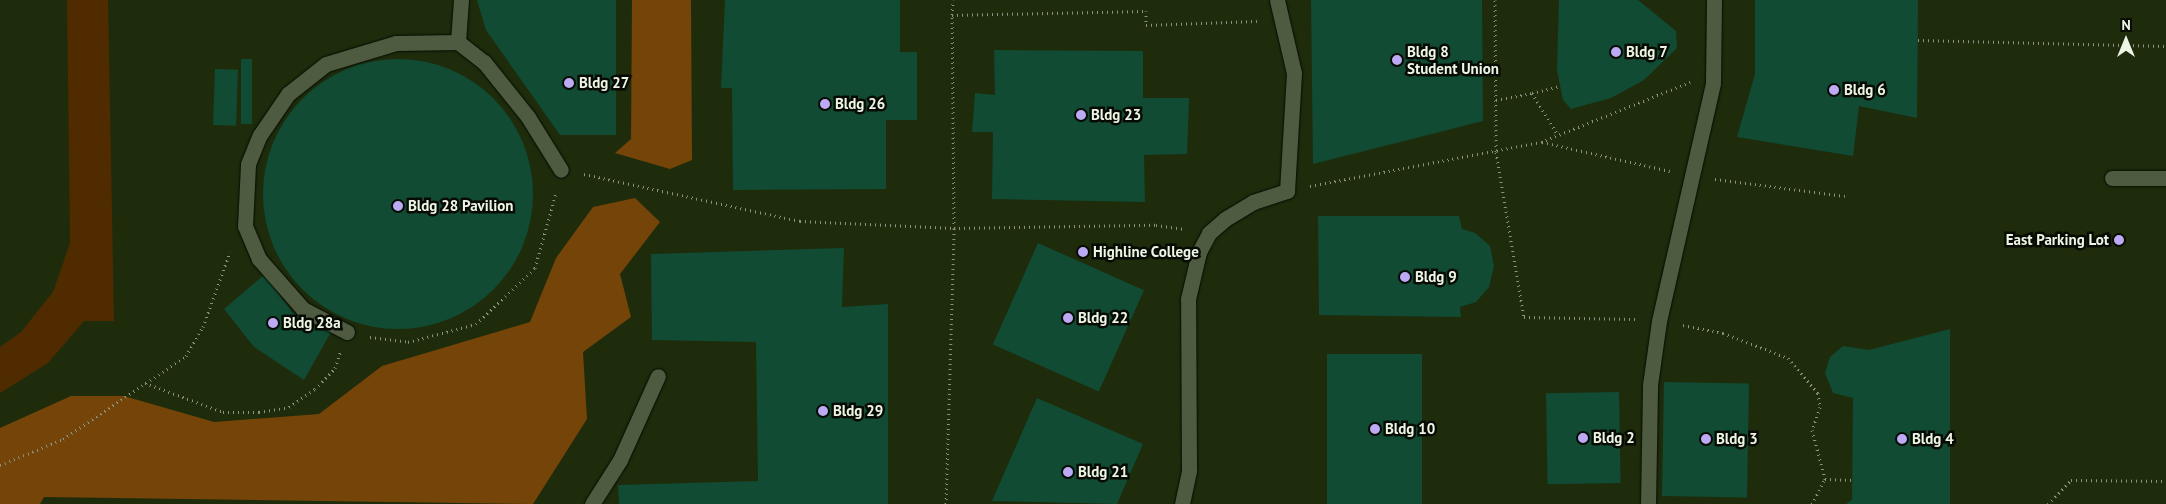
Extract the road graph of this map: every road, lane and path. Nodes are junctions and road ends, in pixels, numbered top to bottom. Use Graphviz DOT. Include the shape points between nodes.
graph roads {
  1 [pos="461,0"];
  2 [pos="953,0"];
  3 [pos="1277,0"];
  4 [pos="1495,0"];
  5 [pos="1714,0"];
  6 [pos="952,15"];
  7 [pos="1282,17"];
  8 [pos="1918,40"];
  9 [pos="458,42"];
  10 [pos="2166,46"];
  11 [pos="1713,73"];
  12 [pos="1560,86"];
  13 [pos="1532,93"];
  14 [pos="1496,100"];
  15 [pos="1558,136"];
  16 [pos="1541,142"];
  17 [pos="1496,152"];
  18 [pos="562,170"];
  19 [pos="1691,176"];
  20 [pos="2112,178"];
  21 [pos="2166,178"];
  22 [pos="1287,191"];
  23 [pos="1845,196"];
  24 [pos="245,226"];
  25 [pos="954,228"];
  26 [pos="1209,233"];
  27 [pos="1659,320"];
  28 [pos="347,332"];
  29 [pos="658,376"];
  30 [pos="145,383"];
  31 [pos="0,465"];
  32 [pos="1824,479"];
  33 [pos="1853,480"];
  34 [pos="2166,481"];
  35 [pos="592,504"];
  36 [pos="946,504"];
  37 [pos="1182,504"];
  38 [pos="1648,504"];
  39 [pos="1812,504"];
  40 [pos="2048,504"];
  1 -- 9 [label="lane"];
  2 -- 6 [label="path"];
  3 -- 7 [label="lane"];
  4 -- 14 [label="path"];
  5 -- 11 [label="lane"];
  6 -- 7 [label="path" via="1146,11 1146,24 1227,25"];
  6 -- 25 [label="path"];
  7 -- 22 [label="lane" via="1295,102"];
  8 -- 10 [label="path"];
  9 -- 18 [label="lane" via="484,62 528,117"];
  9 -- 24 [label="lane" via="396,43 326,64 288,94 260,135 248,164"];
  11 -- 15 [label="path"];
  11 -- 19 [label="lane"];
  12 -- 13 [label="path"];
  13 -- 14 [label="path"];
  13 -- 15 [label="path"];
  14 -- 17 [label="path"];
  15 -- 16 [label="path"];
  16 -- 17 [label="path"];
  16 -- 19 [label="path"];
  17 -- 22 [label="path"];
  17 -- 27 [label="path" via="1524,317"];
  18 -- 25 [label="path" via="800,221"];
  18 -- 28 [label="path" via="535,268 476,324 408,342"];
  19 -- 23 [label="path"];
  19 -- 27 [label="lane"];
  20 -- 21 [label="lane"];
  22 -- 26 [label="lane" via="1253,202"];
  24 -- 28 [label="lane" via="259,259 277,284 303,309"];
  24 -- 30 [label="path" via="186,356"];
  25 -- 26 [label="path" via="1156,225"];
  25 -- 36 [label="path"];
  26 -- 37 [label="lane" via="1199,252 1188,299 1189,470"];
  27 -- 32 [label="path" via="1723,333 1788,358 1818,393 1820,407 1812,430"];
  27 -- 38 [label="lane" via="1650,385"];
  28 -- 30 [label="path" via="335,368 289,407 223,412"];
  29 -- 35 [label="lane" via="620,460"];
  30 -- 31 [label="path" via="63,439"];
  32 -- 33 [label="path"];
  32 -- 39 [label="path"];
  34 -- 40 [label="path" via="2071,480"];
}
